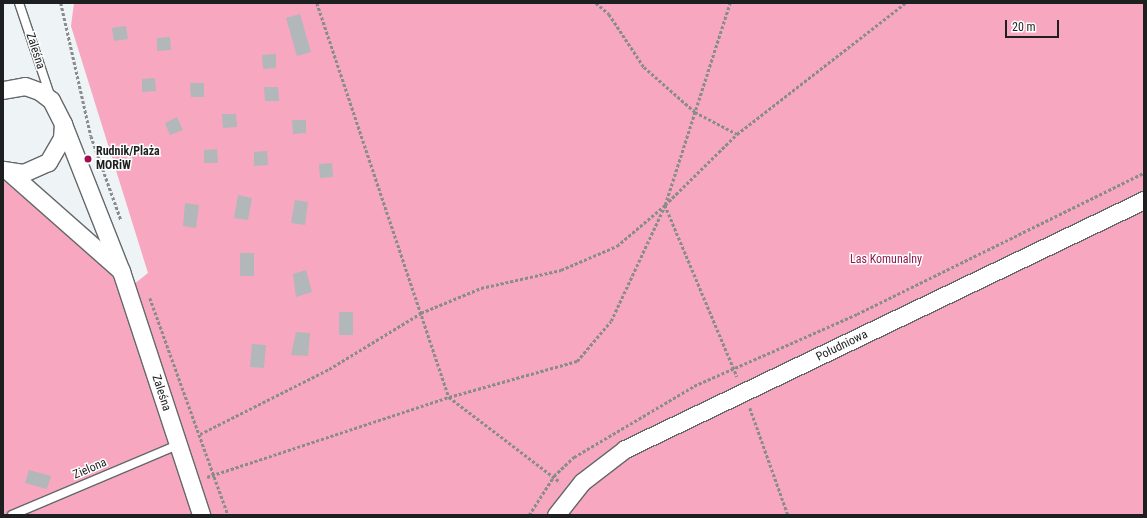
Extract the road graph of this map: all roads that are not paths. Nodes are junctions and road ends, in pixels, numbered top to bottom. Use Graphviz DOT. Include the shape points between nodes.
graph roads {
  1 [pos="20,3"];
  2 [pos="3,90"];
  3 [pos="51,100"];
  4 [pos="63,124"];
  5 [pos="6,171"];
  6 [pos="1144,200"];
  7 [pos="120,271"];
  8 [pos="178,446"];
  9 [pos="12,515"];
  10 [pos="200,515"];
  11 [pos="556,515"];
  1 -- 3 [label="lane, Zaleśna"];
  2 -- 3 [label="street, Zaleśna" via="25,86"];
  3 -- 4 [label="street, Zaleśna"];
  4 -- 5 [label="street, Zaleśna" via="62,138 48,162 23,173"];
  4 -- 7 [label="street, Zaleśna"];
  5 -- 7 [label="street, Zaleśna"];
  6 -- 11 [label="street, Południowa" via="625,449 600,465 572,493"];
  7 -- 8 [label="street, Zaleśna"];
  8 -- 9 [label="lane, Zielona"];
  8 -- 10 [label="street, Zaleśna"];
}
